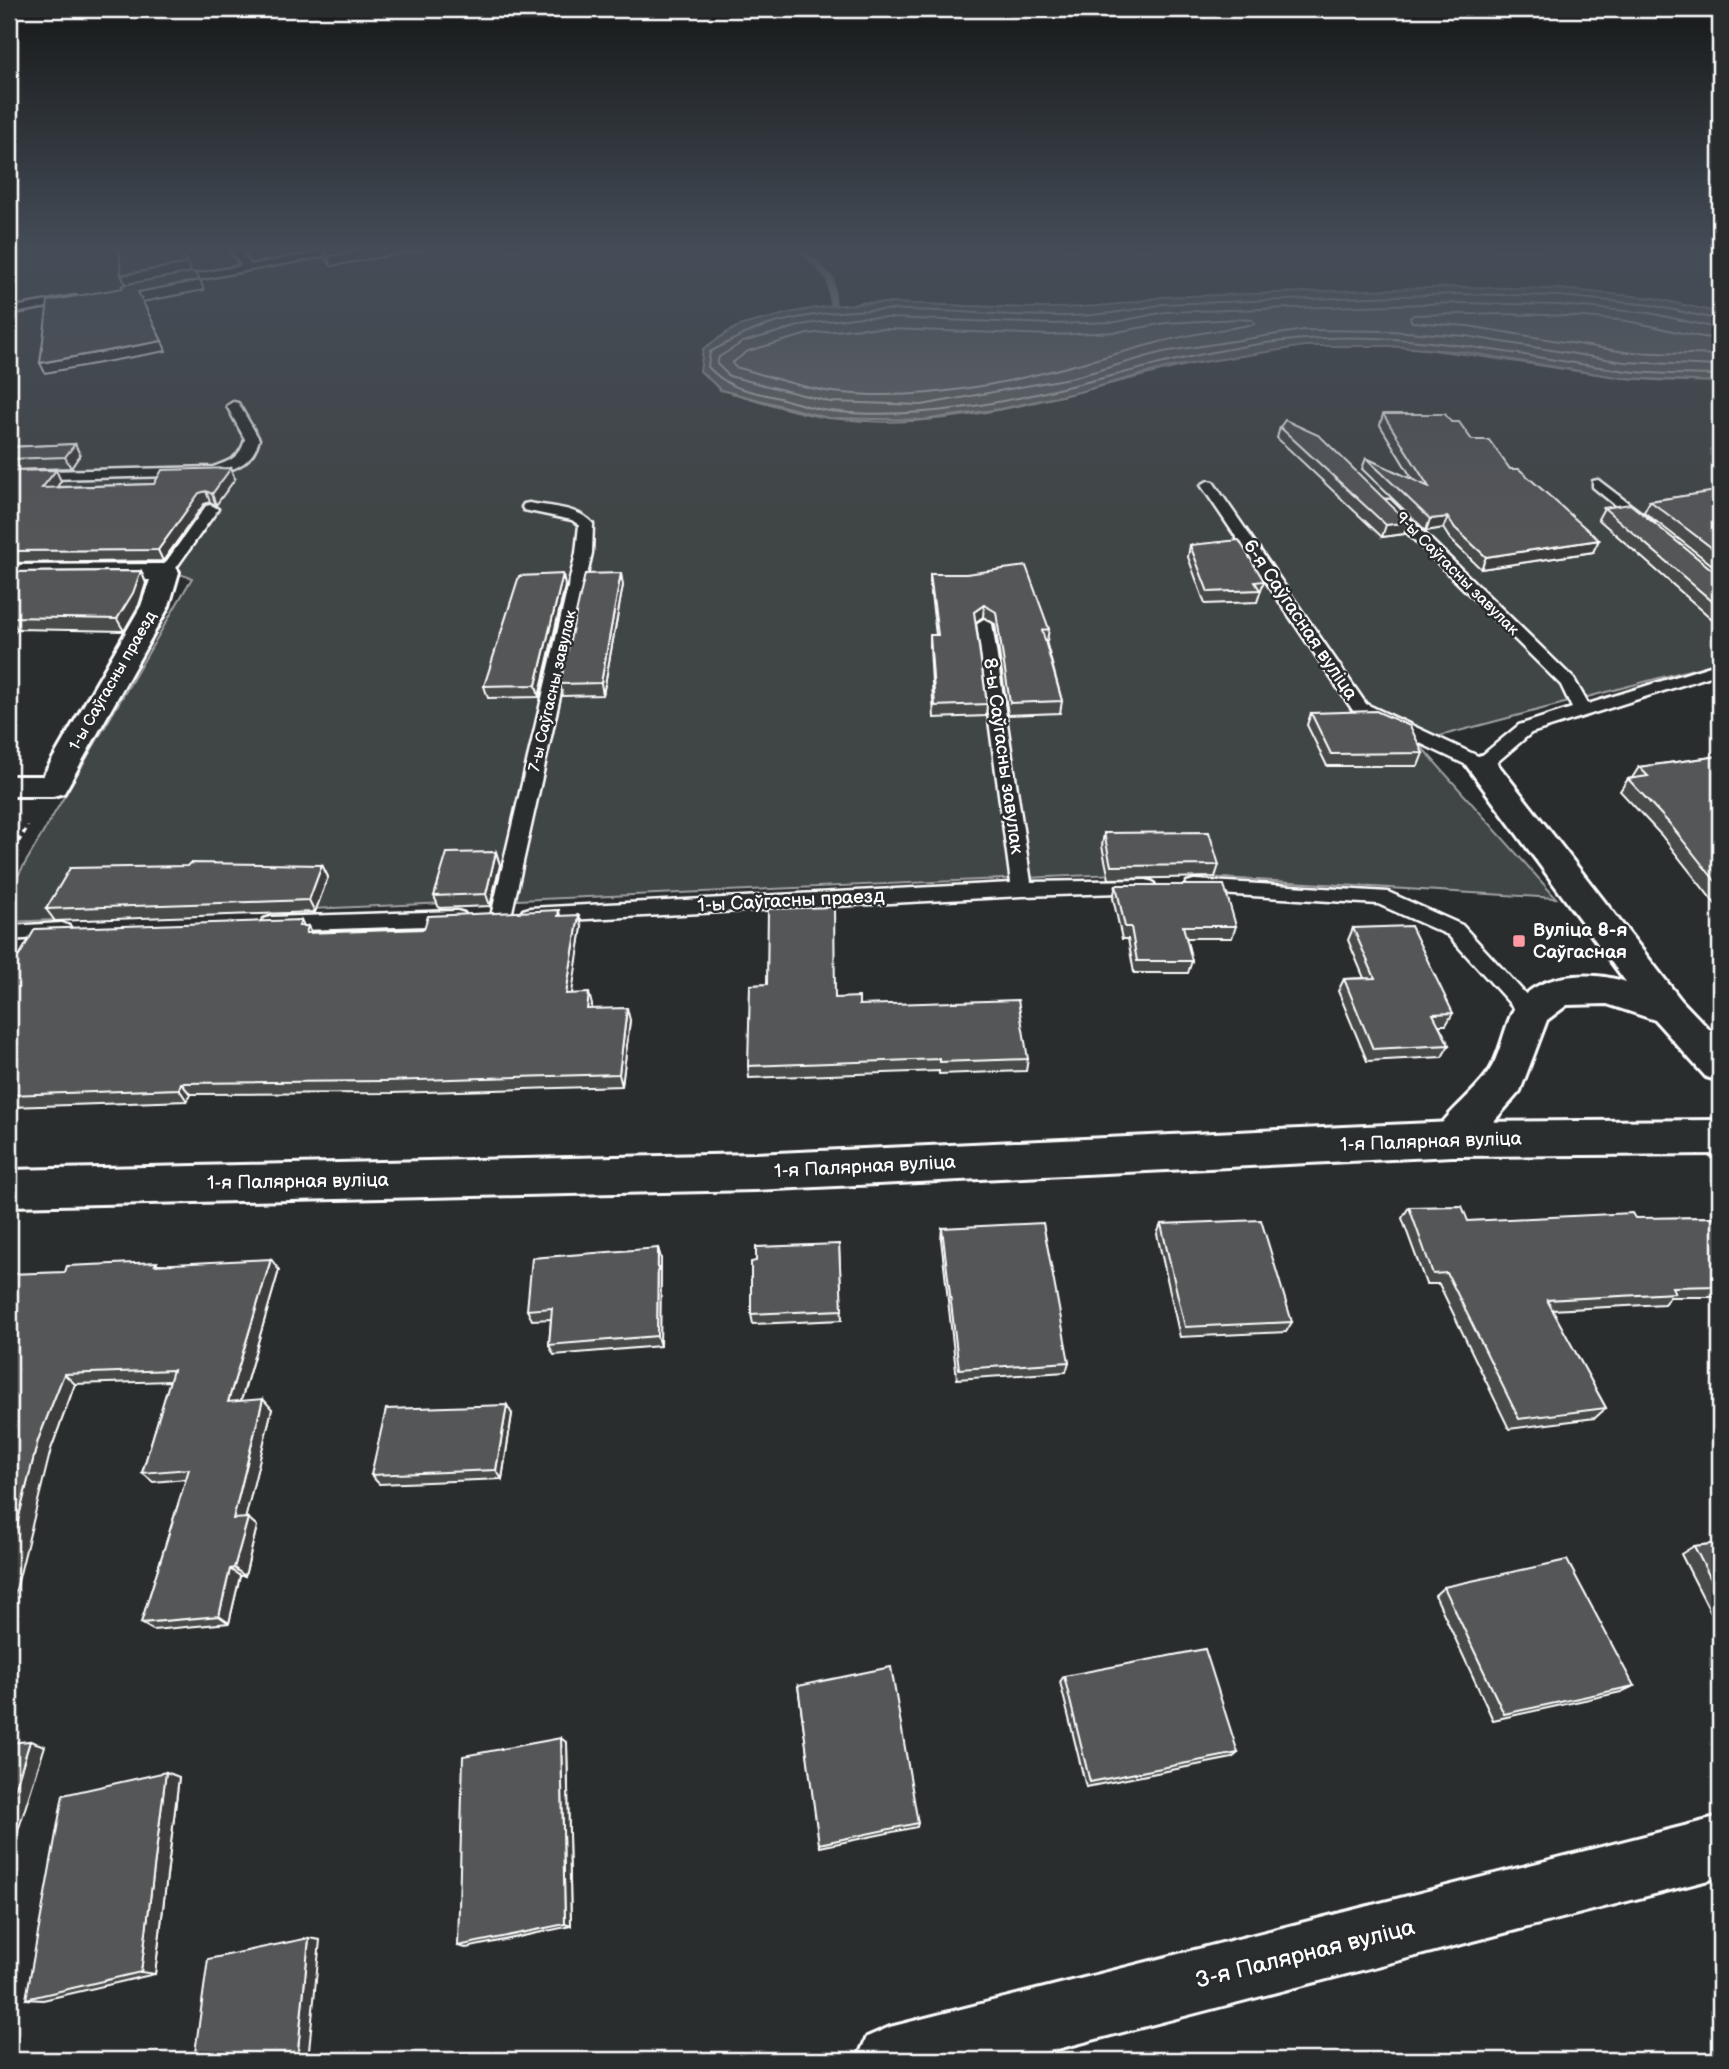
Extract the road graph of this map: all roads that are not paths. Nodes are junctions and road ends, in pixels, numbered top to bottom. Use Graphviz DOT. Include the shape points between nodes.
graph roads {
  1 [pos="233,406"];
  2 [pos="9,476"];
  3 [pos="1598,484"];
  4 [pos="1208,485"];
  5 [pos="1373,491"];
  6 [pos="529,507"];
  7 [pos="211,509"];
  8 [pos="1659,533"];
  9 [pos="166,572"];
  10 [pos="9,573"];
  11 [pos="984,624"];
  12 [pos="1720,668"];
  13 [pos="1582,710"];
  14 [pos="1482,765"];
  15 [pos="9,786"];
  16 [pos="1021,888"];
  17 [pos="501,916"];
  18 [pos="255,925"];
  19 [pos="77,931"];
  20 [pos="9,933"];
  21 [pos="1668,1010"];
  22 [pos="1531,1012"];
  23 [pos="1720,1066"];
  24 [pos="1720,1137"];
  25 [pos="1453,1139"];
  26 [pos="9,1188"];
  27 [pos="1720,1847"];
  28 [pos="890,2060"];
  1 -- 2 [label="lane" via="252,439 249,454 214,471"];
  3 -- 8 [label="lane"];
  4 -- 14 [label="lane, 6-я Саўгасная вуліца" via="1360,708"];
  5 -- 13 [label="lane, 9-ы Саўгасны завулак" via="1568,683"];
  6 -- 17 [label="lane, 7-ы Саўгасны завулак" via="578,517 586,524 584,554"];
  7 -- 9 [label="lane"];
  9 -- 10 [label="street"];
  9 -- 15 [label="street, 1-ы Саўгасны праезд" via="155,606 52,786"];
  11 -- 16 [label="lane, 8-ы Саўгасны завулак"];
  12 -- 13 [label="lane"];
  13 -- 14 [label="lane" via="1525,729"];
  14 -- 21 [label="street, 6-я Саўгасная вуліца"];
  16 -- 17 [label="lane, 1-ы Саўгасны праезд"];
  16 -- 22 [label="lane, 1-ы Саўгасны праезд" via="1217,887 1381,897 1455,930"];
  17 -- 18 [label="lane, 1-ы Саўгасны праезд"];
  19 -- 20 [label="lane"];
  21 -- 22 [label="street" via="1596,990 1559,991"];
  21 -- 23 [label="street, 6-я Саўгасная вуліца"];
  22 -- 25 [label="street" via="1506,1080"];
  24 -- 25 [label="street, 1-я Палярная вуліца"];
  25 -- 26 [label="street, 1-я Палярная вуліца" via="755,1172"];
  27 -- 28 [label="street, 3-я Палярная вуліца"];
}
